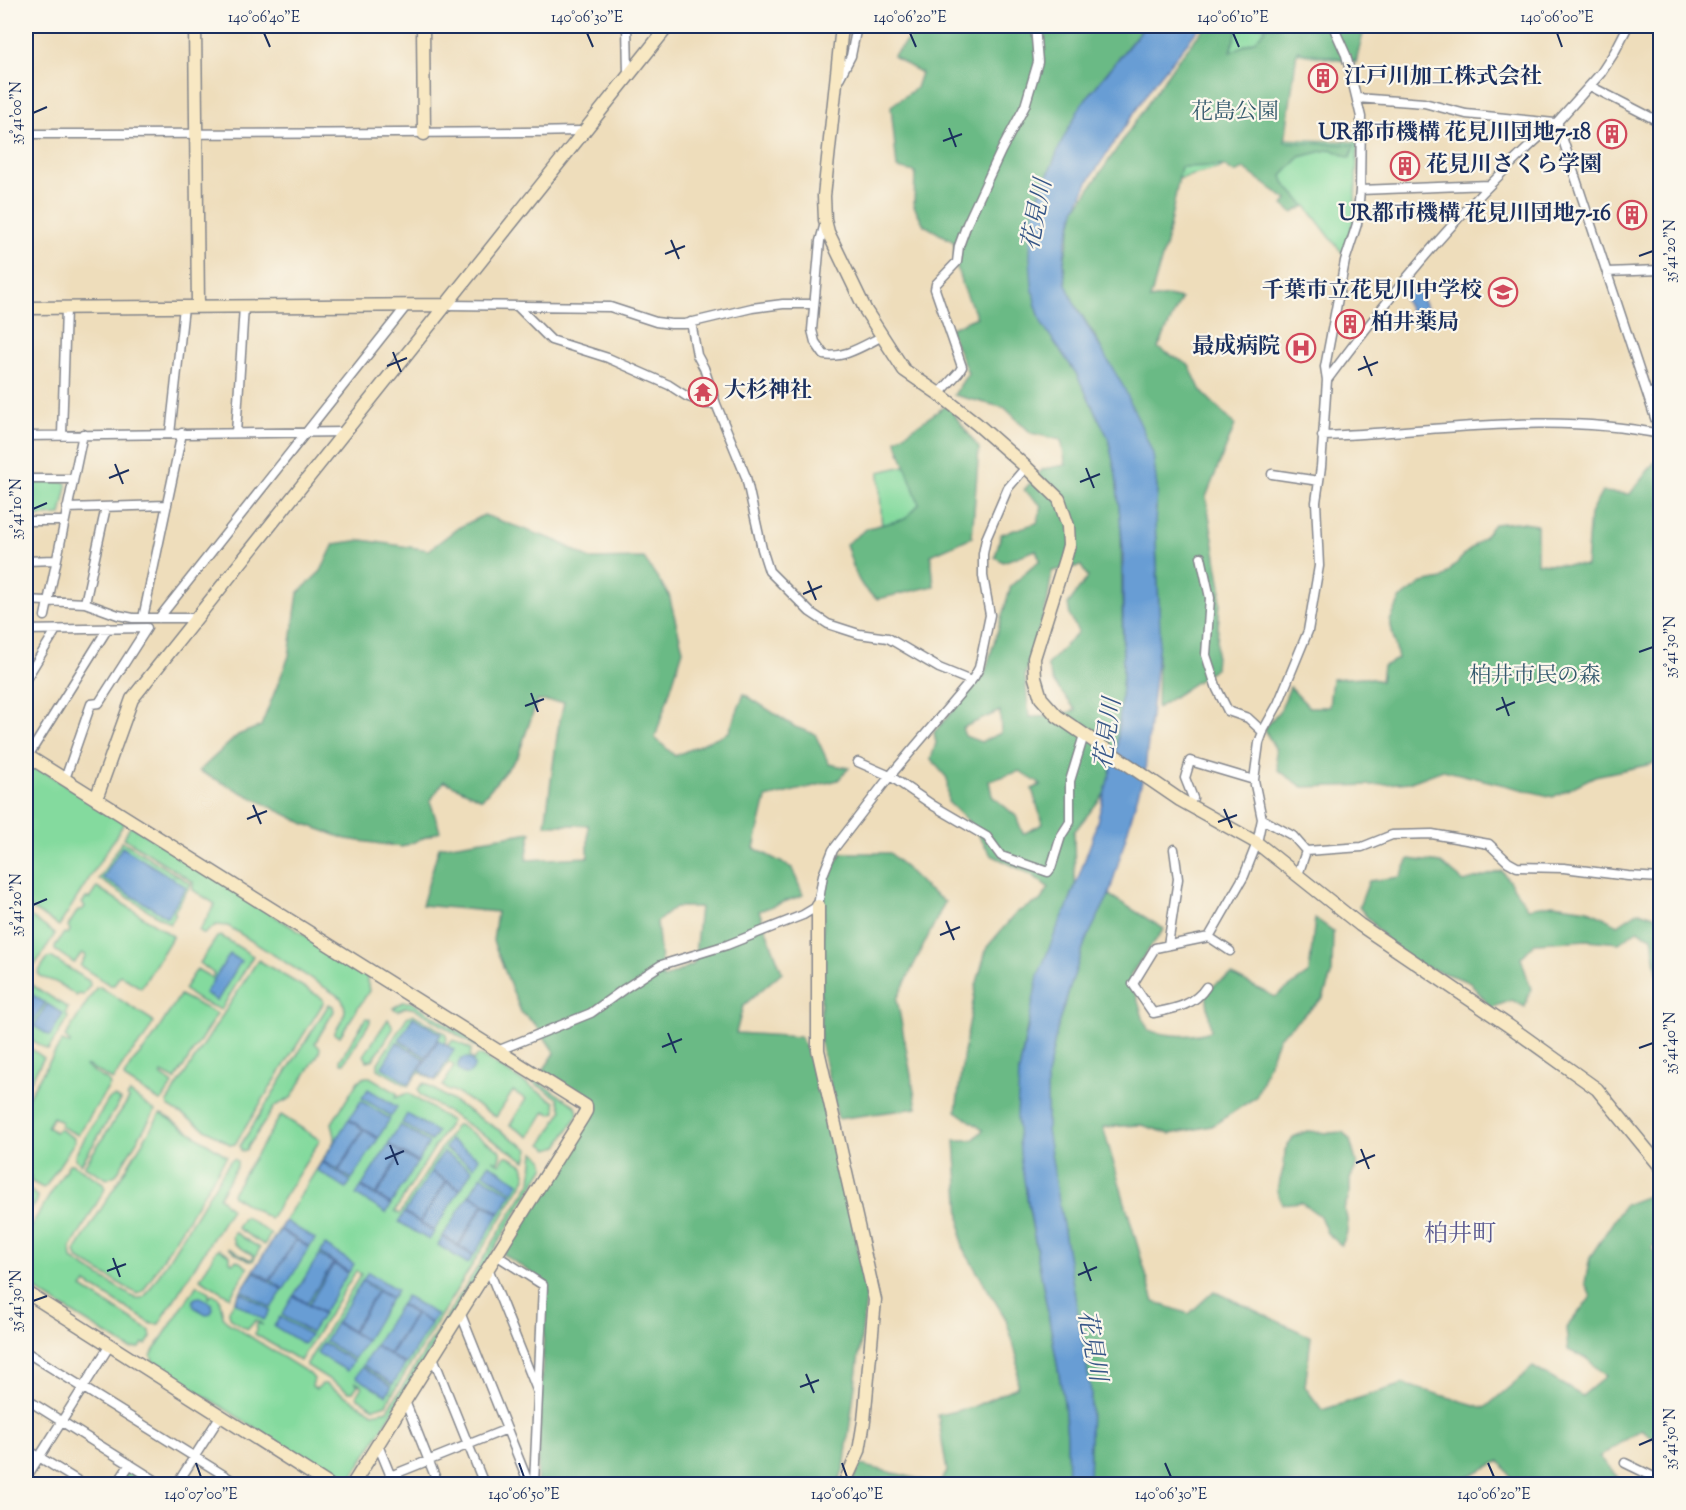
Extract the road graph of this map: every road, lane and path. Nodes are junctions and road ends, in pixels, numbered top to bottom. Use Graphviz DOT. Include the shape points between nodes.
graph roads {
  1 [pos="195,26"];
  2 [pos="423,26"];
  3 [pos="627,26"];
  4 [pos="668,26"];
  5 [pos="842,26"];
  6 [pos="857,26"];
  7 [pos="1035,26"];
  8 [pos="1333,26"];
  9 [pos="1628,26"];
  10 [pos="628,74"];
  11 [pos="837,83"];
  12 [pos="1590,86"];
  13 [pos="1357,98"];
  14 [pos="1556,122"];
  15 [pos="1660,122"];
  16 [pos="583,131"];
  17 [pos="196,133"];
  18 [pos="26,134"];
  19 [pos="424,135"];
  20 [pos="1489,185"];
  21 [pos="1360,190"];
  22 [pos="825,220"];
  23 [pos="1660,270"];
  24 [pos="1607,272"];
  25 [pos="408,304"];
  26 [pos="813,304"];
  27 [pos="446,305"];
  28 [pos="198,306"];
  29 [pos="244,306"];
  30 [pos="517,306"];
  31 [pos="183,307"];
  32 [pos="26,308"];
  33 [pos="66,308"];
  34 [pos="691,322"];
  35 [pos="882,337"];
  36 [pos="1327,380"];
  37 [pos="1660,387"];
  38 [pos="939,394"];
  39 [pos="1648,395"];
  40 [pos="716,404"];
  41 [pos="308,431"];
  42 [pos="345,432"];
  43 [pos="182,433"];
  44 [pos="236,433"];
  45 [pos="1660,433"];
  46 [pos="83,434"];
  47 [pos="170,434"];
  48 [pos="63,435"];
  49 [pos="26,436"];
  50 [pos="1323,436"];
  51 [pos="1026,467"];
  52 [pos="1272,474"];
  53 [pos="26,479"];
  54 [pos="73,479"];
  55 [pos="1319,481"];
  56 [pos="167,505"];
  57 [pos="106,507"];
  58 [pos="67,508"];
  59 [pos="26,521"];
  60 [pos="64,521"];
  61 [pos="1201,557"];
  62 [pos="55,560"];
  63 [pos="26,561"];
  64 [pos="26,600"];
  65 [pos="48,600"];
  66 [pos="85,603"];
  67 [pos="45,616"];
  68 [pos="143,618"];
  69 [pos="159,618"];
  70 [pos="196,618"];
  71 [pos="108,628"];
  72 [pos="26,630"];
  73 [pos="56,630"];
  74 [pos="26,679"];
  75 [pos="971,681"];
  76 [pos="1263,732"];
  77 [pos="1088,737"];
  78 [pos="27,755"];
  79 [pos="858,762"];
  80 [pos="890,776"];
  81 [pos="65,779"];
  82 [pos="1254,780"];
  83 [pos="1193,798"];
  84 [pos="96,799"];
  85 [pos="1262,819"];
  86 [pos="1257,843"];
  87 [pos="1174,849"];
  88 [pos="1306,850"];
  89 [pos="1298,875"];
  90 [pos="1660,878"];
  91 [pos="819,906"];
  92 [pos="1209,937"];
  93 [pos="1168,945"];
  94 [pos="1230,951"];
  95 [pos="1206,987"];
  96 [pos="497,1051"];
  97 [pos="1660,1166"];
  98 [pos="496,1255"];
  99 [pos="488,1268"];
  100 [pos="26,1292"];
  101 [pos="460,1312"];
  102 [pos="110,1345"];
  103 [pos="26,1352"];
  104 [pos="433,1357"];
  105 [pos="82,1387"];
  106 [pos="538,1394"];
  107 [pos="26,1399"];
  108 [pos="405,1401"];
  109 [pos="221,1415"];
  110 [pos="62,1422"];
  111 [pos="507,1429"];
  112 [pos="468,1444"];
  113 [pos="378,1445"];
  114 [pos="26,1449"];
  115 [pos="39,1457"];
  116 [pos="195,1457"];
  117 [pos="428,1461"];
  118 [pos="1626,1463"];
  119 [pos="130,1464"];
  120 [pos="26,1478"];
  121 [pos="392,1480"];
  122 [pos="1660,1480"];
  123 [pos="83,1485"];
  124 [pos="117,1485"];
  125 [pos="161,1485"];
  126 [pos="177,1485"];
  127 [pos="238,1485"];
  128 [pos="328,1485"];
  129 [pos="353,1485"];
  130 [pos="438,1485"];
  131 [pos="484,1485"];
  132 [pos="531,1485"];
  133 [pos="844,1485"];
  1 -- 17 [label="street"];
  2 -- 19 [label="street"];
  3 -- 10 [label="street"];
  4 -- 10 [label="street"];
  5 -- 11 [label="street"];
  6 -- 11 [label="street" via="850,56"];
  7 -- 38 [label="street" via="1038,62 1025,106 967,224 957,262 936,284 962,367"];
  8 -- 13 [label="street"];
  9 -- 12 [label="street"];
  10 -- 16 [label="street"];
  11 -- 22 [label="street" via="824,196"];
  12 -- 14 [label="street"];
  12 -- 15 [label="street"];
  13 -- 14 [label="street" via="1424,103 1467,114"];
  13 -- 21 [label="street" via="1361,117"];
  14 -- 20 [label="street"];
  14 -- 24 [label="street"];
  16 -- 19 [label="street"];
  16 -- 27 [label="street"];
  17 -- 18 [label="street"];
  17 -- 19 [label="street"];
  17 -- 28 [label="street"];
  20 -- 21 [label="street"];
  20 -- 36 [label="street" via="1385,303"];
  21 -- 36 [label="street" via="1357,224 1325,367"];
  22 -- 26 [label="street"];
  22 -- 35 [label="street"];
  23 -- 24 [label="street"];
  24 -- 39 [label="street"];
  25 -- 27 [label="street"];
  25 -- 29 [label="street"];
  25 -- 41 [label="street"];
  26 -- 34 [label="street" via="752,308"];
  26 -- 35 [label="street" via="812,330 824,355 844,354"];
  27 -- 30 [label="street"];
  27 -- 42 [label="street"];
  28 -- 29 [label="street"];
  28 -- 31 [label="street"];
  29 -- 44 [label="street"];
  30 -- 34 [label="street" via="610,307 656,322"];
  30 -- 40 [label="street" via="551,340 609,358 686,396"];
  31 -- 33 [label="street"];
  31 -- 47 [label="street"];
  32 -- 33 [label="street"];
  33 -- 48 [label="street"];
  34 -- 40 [label="street" via="697,355"];
  35 -- 38 [label="street" via="904,370"];
  36 -- 50 [label="street"];
  37 -- 39 [label="street"];
  38 -- 51 [label="street"];
  39 -- 45 [label="street"];
  40 -- 75 [label="street" via="746,477 769,571 810,612 828,624 888,638 939,668"];
  41 -- 42 [label="street"];
  41 -- 44 [label="street"];
  41 -- 69 [label="street"];
  42 -- 70 [label="street"];
  43 -- 44 [label="street"];
  43 -- 47 [label="street"];
  43 -- 56 [label="street"];
  45 -- 50 [label="street" via="1604,424 1493,424"];
  46 -- 47 [label="street"];
  46 -- 48 [label="street"];
  46 -- 54 [label="street"];
  48 -- 49 [label="street"];
  50 -- 55 [label="street"];
  51 -- 75 [label="street" via="1008,488 986,539 983,576 990,615 978,668"];
  51 -- 77 [label="street" via="1059,499 1068,526 1066,556 1034,658 1035,678 1041,698 1057,716"];
  52 -- 55 [label="street"];
  53 -- 54 [label="street"];
  54 -- 58 [label="street"];
  55 -- 76 [label="street" via="1319,566 1308,631"];
  56 -- 57 [label="street"];
  56 -- 68 [label="street"];
  57 -- 58 [label="street"];
  57 -- 66 [label="street"];
  58 -- 60 [label="street"];
  59 -- 60 [label="street"];
  60 -- 62 [label="street"];
  61 -- 76 [label="street" via="1210,598 1206,655 1217,689 1228,711 1248,718"];
  62 -- 63 [label="street"];
  62 -- 65 [label="street"];
  64 -- 65 [label="street"];
  65 -- 66 [label="street"];
  65 -- 67 [label="street"];
  66 -- 68 [label="street" via="118,615"];
  68 -- 69 [label="street"];
  69 -- 70 [label="street"];
  70 -- 84 [label="street" via="132,699"];
  71 -- 73 [label="street"];
  71 -- 78 [label="street"];
  71 -- 81 [label="street" via="147,628 99,704 91,704"];
  72 -- 73 [label="street"];
  73 -- 74 [label="street"];
  75 -- 80 [label="street"];
  76 -- 82 [label="street"];
  77 -- 80 [label="street" via="1070,781 1070,822 1048,872 1001,856 987,837"];
  77 -- 86 [label="street" via="1180,800"];
  78 -- 81 [label="street"];
  79 -- 80 [label="street"];
  80 -- 91 [label="street" via="833,850 821,882"];
  81 -- 84 [label="street"];
  82 -- 83 [label="street" via="1190,762 1185,778"];
  82 -- 85 [label="street"];
  84 -- 96 [label="street"];
  85 -- 86 [label="street"];
  85 -- 88 [label="street" via="1293,836"];
  86 -- 89 [label="street"];
  86 -- 92 [label="street" via="1244,876"];
  87 -- 93 [label="street" via="1178,879"];
  88 -- 89 [label="street"];
  88 -- 90 [label="street" via="1362,847 1392,835 1432,834 1489,844 1516,867"];
  89 -- 97 [label="street" via="1360,925 1597,1089"];
  91 -- 96 [label="street" via="727,945 662,965 591,1013"];
  91 -- 133 [label="street" via="818,1050 876,1300 859,1451"];
  92 -- 93 [label="street"];
  92 -- 94 [label="street"];
  93 -- 95 [label="street" via="1155,948 1133,984 1153,1013 1196,1000"];
  96 -- 98 [label="street" via="583,1103 586,1111"];
  98 -- 99 [label="street"];
  98 -- 106 [label="street" via="543,1286"];
  99 -- 101 [label="street"];
  99 -- 106 [label="street"];
  100 -- 102 [label="street"];
  101 -- 104 [label="street"];
  101 -- 111 [label="street"];
  102 -- 105 [label="street"];
  102 -- 109 [label="street"];
  103 -- 105 [label="street"];
  104 -- 108 [label="street"];
  104 -- 112 [label="street"];
  105 -- 110 [label="street"];
  105 -- 116 [label="street"];
  106 -- 132 [label="street"];
  107 -- 110 [label="street"];
  108 -- 113 [label="street"];
  108 -- 117 [label="street"];
  109 -- 116 [label="street"];
  109 -- 128 [label="street"];
  110 -- 115 [label="street"];
  110 -- 119 [label="street"];
  111 -- 112 [label="street"];
  111 -- 132 [label="street"];
  112 -- 117 [label="street"];
  112 -- 131 [label="street"];
  113 -- 121 [label="street"];
  113 -- 129 [label="street"];
  114 -- 115 [label="street"];
  115 -- 120 [label="street"];
  115 -- 123 [label="street"];
  116 -- 126 [label="street"];
  116 -- 127 [label="street"];
  117 -- 121 [label="street"];
  117 -- 130 [label="street"];
  118 -- 122 [label="street"];
  119 -- 124 [label="street"];
  119 -- 125 [label="street"];
}
